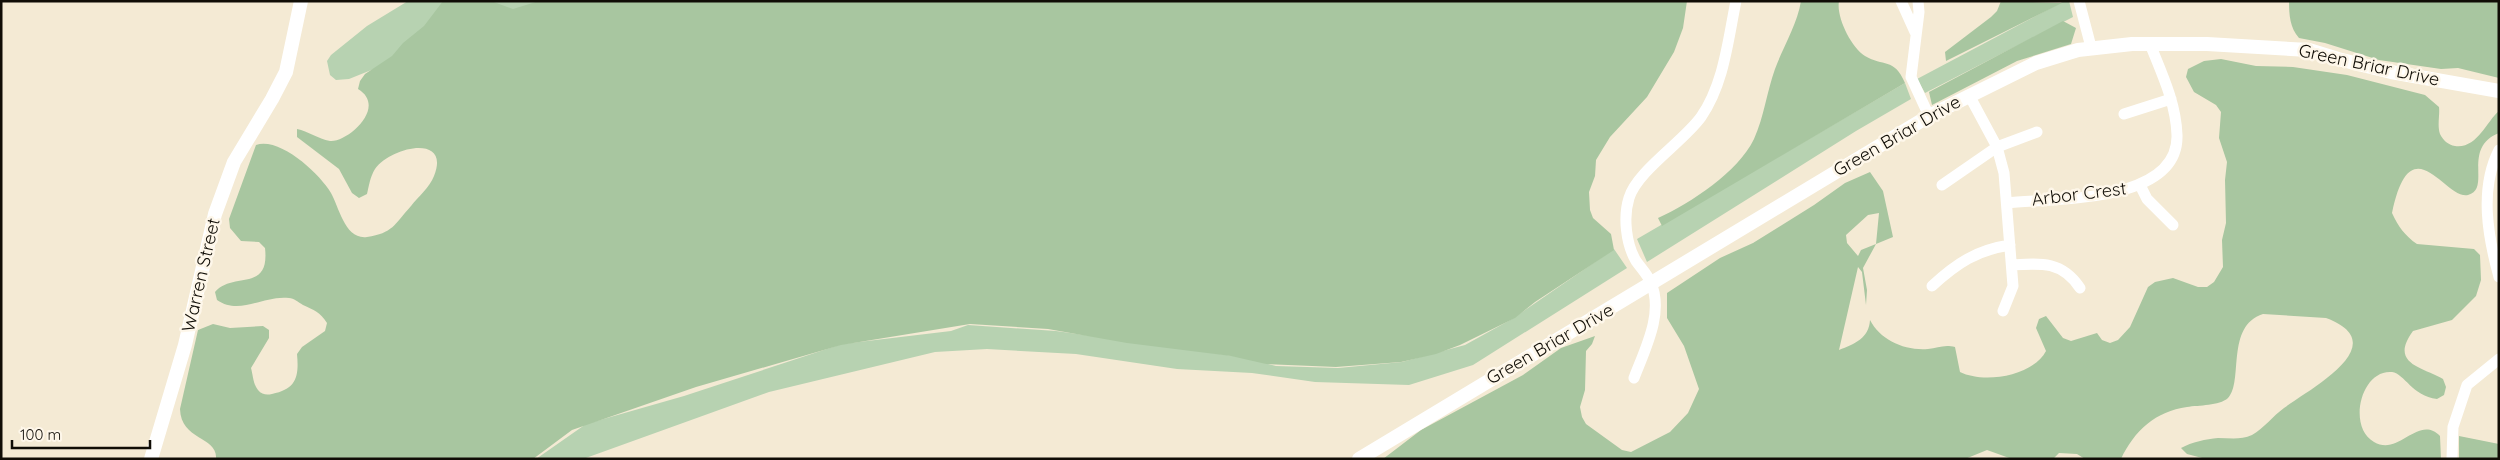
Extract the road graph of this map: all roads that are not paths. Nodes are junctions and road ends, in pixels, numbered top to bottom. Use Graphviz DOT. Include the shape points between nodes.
graph roads {
  1 [pos="301,1"];
  2 [pos="1736,1"];
  3 [pos="1901,1"];
  4 [pos="1918,1"];
  5 [pos="2079,1"];
  6 [pos="1916,34"];
  7 [pos="2150,44"];
  8 [pos="2091,47"];
  9 [pos="2499,91"];
  10 [pos="1969,95"];
  11 [pos="2171,99"];
  12 [pos="2124,114"];
  13 [pos="1929,116"];
  14 [pos="2037,132"];
  15 [pos="1997,147"];
  16 [pos="2499,150"];
  17 [pos="1942,185"];
  18 [pos="2140,185"];
  19 [pos="2007,203"];
  20 [pos="2172,225"];
  21 [pos="2010,245"];
  22 [pos="2012,265"];
  23 [pos="2499,277"];
  24 [pos="1652,283"];
  25 [pos="1932,286"];
  26 [pos="2080,288"];
  27 [pos="2003,311"];
  28 [pos="2499,359"];
  29 [pos="1634,378"];
  30 [pos="151,459"];
  31 [pos="1358,459"];
  32 [pos="2452,459"];
  1 -- 30 [label="street, Warren Street" via="286,72 234,162 215,214 184,345"];
  2 -- 24 [label="street" via="1717,86 1708,106 1688,133 1634,186 1628,200 1626,223 1629,245"];
  3 -- 6 [label="street"];
  4 -- 6 [label="street"];
  5 -- 8 [label="street"];
  6 -- 13 [label="street" via="1911,77"];
  7 -- 8 [label="street, Green Briar Drive"];
  7 -- 9 [label="street, Green Briar Drive" via="2309,50 2391,72"];
  7 -- 11 [label="street, Arbor Crest"];
  8 -- 10 [label="street, Green Briar Drive" via="2036,63"];
  10 -- 13 [label="street, Green Briar Drive"];
  10 -- 15 [label="street, Arbor Crest"];
  11 -- 12 [label="street"];
  11 -- 18 [label="street, Arbor Crest" via="2177,138 2172,156 2158,173"];
  13 -- 24 [label="street, Green Briar Drive"];
  14 -- 15 [label="street"];
  15 -- 17 [label="street"];
  15 -- 19 [label="street, Arbor Crest"];
  16 -- 23 [label="street" via="2494,160 2487,206 2491,247"];
  18 -- 19 [label="street, Arbor Crest" via="2113,193"];
  18 -- 20 [label="street" via="2147,199"];
  19 -- 21 [label="street, Arbor Crest"];
  21 -- 22 [label="street, Arbor Crest"];
  21 -- 25 [label="street" via="1974,254 1946,272"];
  22 -- 26 [label="street" via="2052,265 2071,275"];
  22 -- 27 [label="street, Arbor Crest" via="2013,286"];
  24 -- 29 [label="street" via="1654,329"];
  24 -- 31 [label="street, Green Briar Drive"];
  28 -- 32 [label="street" via="2467,385 2453,428"];
}
